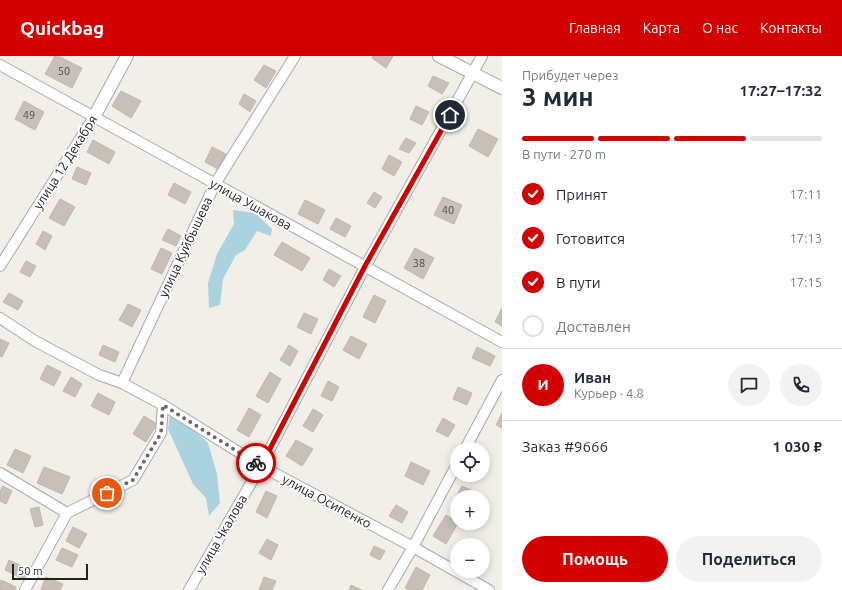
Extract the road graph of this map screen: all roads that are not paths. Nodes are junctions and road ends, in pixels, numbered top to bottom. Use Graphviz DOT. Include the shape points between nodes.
graph roads {
  1 [pos="127,56"];
  2 [pos="295,56"];
  3 [pos="439,56"];
  4 [pos="482,56"];
  5 [pos="0,65"];
  6 [pos="473,73"];
  7 [pos="502,88"];
  8 [pos="94,117"];
  9 [pos="215,184"];
  10 [pos="0,266"];
  11 [pos="365,266"];
  12 [pos="0,318"];
  13 [pos="502,342"];
  14 [pos="502,380"];
  15 [pos="122,383"];
  16 [pos="163,405"];
  17 [pos="469,442"];
  18 [pos="261,466"];
  19 [pos="0,473"];
  20 [pos="450,477"];
  21 [pos="67,513"];
  22 [pos="413,547"];
  23 [pos="25,590"];
  24 [pos="189,590"];
  25 [pos="388,590"];
  26 [pos="489,590"];
  1 -- 8 [label="street, улица 12 Декабря"];
  2 -- 9 [label="street, улица Куйбышева"];
  3 -- 6 [label="street"];
  4 -- 6 [label="street, улица Чкалова"];
  5 -- 8 [label="street, улица Ушакова"];
  6 -- 7 [label="street"];
  6 -- 11 [label="street, улица Чкалова"];
  8 -- 9 [label="street, улица Ушакова"];
  8 -- 10 [label="street, улица 12 Декабря"];
  9 -- 11 [label="street, улица Ушакова"];
  9 -- 15 [label="street, улица Куйбышева"];
  11 -- 13 [label="street, улица Ушакова"];
  11 -- 18 [label="street, улица Чкалова"];
  12 -- 15 [label="street, улица Осипенко" via="35,341 98,375"];
  14 -- 17 [label="street"];
  15 -- 16 [label="street, улица Осипенко"];
  16 -- 18 [label="street, улица Осипенко"];
  16 -- 21 [label="street" via="161,433 133,480"];
  18 -- 22 [label="street, улица Осипенко"];
  18 -- 24 [label="street, улица Чкалова"];
  19 -- 21 [label="street"];
  20 -- 22 [label="street"];
  21 -- 23 [label="street"];
  22 -- 25 [label="street"];
  22 -- 26 [label="street, улица Осипенко"];
}
